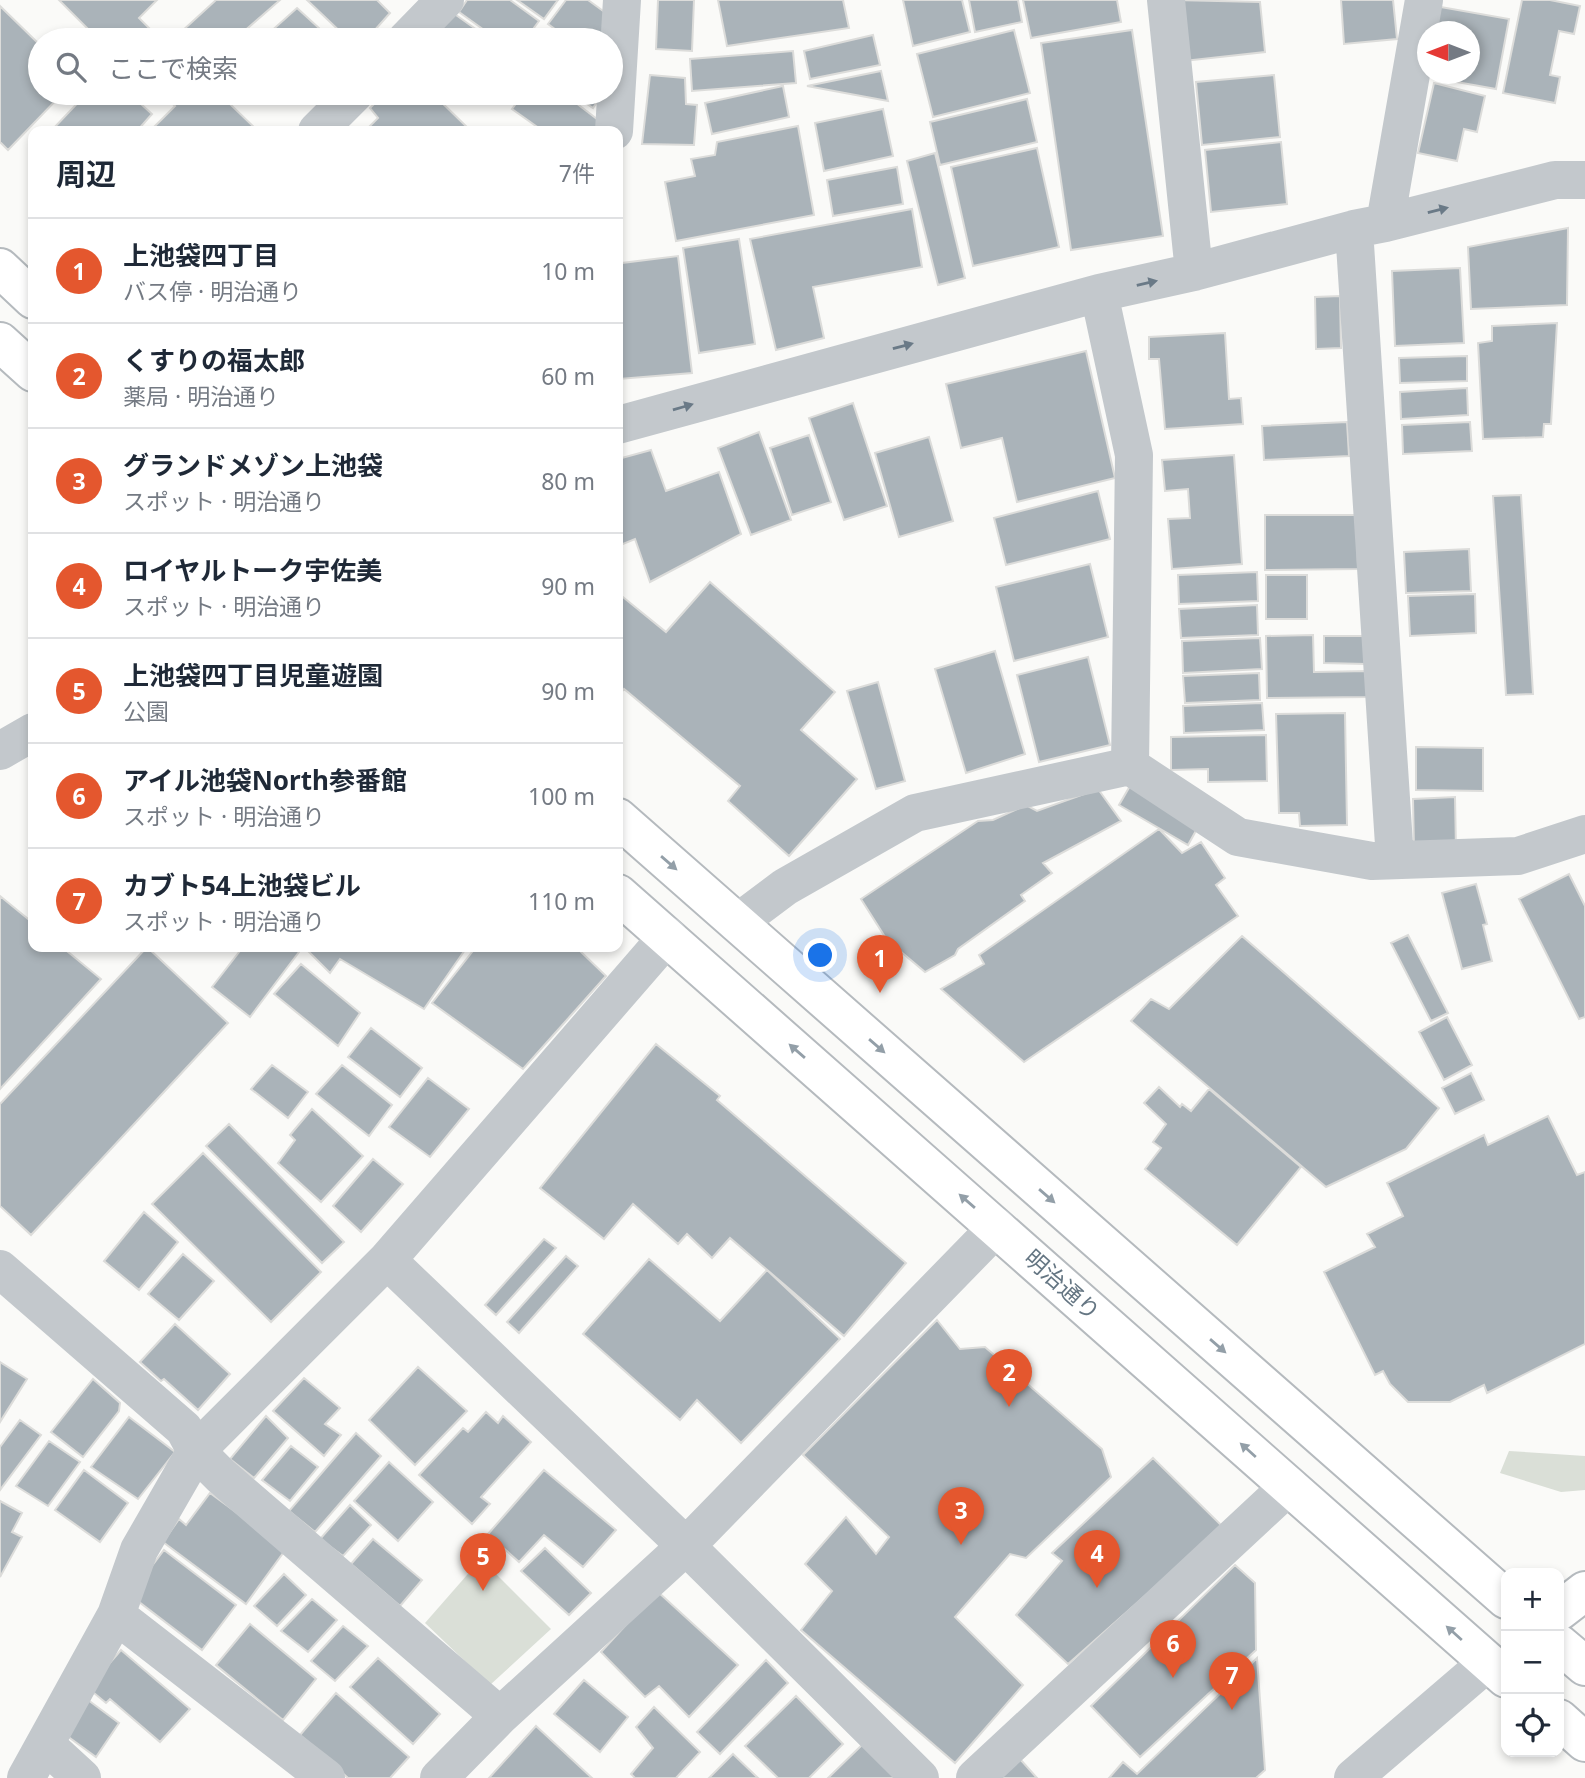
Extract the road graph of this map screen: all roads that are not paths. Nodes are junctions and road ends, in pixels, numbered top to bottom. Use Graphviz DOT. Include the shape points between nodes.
graph roads {
  1 [pos="445,0"];
  2 [pos="622,0"];
  3 [pos="1166,0"];
  4 [pos="1424,0"];
  5 [pos="418,28"];
  6 [pos="620,28"];
  7 [pos="343,105"];
  8 [pos="616,105"];
  9 [pos="322,126"];
  10 [pos="614,126"];
  11 [pos="1585,180"];
  12 [pos="1370,226"];
  13 [pos="0,268"];
  14 [pos="1194,272"];
  15 [pos="1099,293"];
  16 [pos="28,294"];
  17 [pos="0,342"];
  18 [pos="28,367"];
  19 [pos="623,424"];
  20 [pos="28,735"];
  21 [pos="0,751"];
  22 [pos="1130,766"];
  23 [pos="623,822"];
  24 [pos="1585,834"];
  25 [pos="1395,860"];
  26 [pos="623,898"];
  27 [pos="737,923"];
  28 [pos="668,936"];
  29 [pos="997,1227"];
  30 [pos="387,1260"];
  31 [pos="0,1269"];
  32 [pos="196,1451"];
  33 [pos="1289,1486"];
  34 [pos="686,1546"];
  35 [pos="1585,1591"];
  36 [pos="1501,1595"];
  37 [pos="1564,1607"];
  38 [pos="116,1615"];
  39 [pos="1564,1648"];
  40 [pos="1500,1663"];
  41 [pos="1585,1666"];
  42 [pos="500,1716"];
  43 [pos="1564,1723"];
  44 [pos="1585,1742"];
  45 [pos="45,1744"];
  46 [pos="26,1778"];
  47 [pos="82,1778"];
  48 [pos="326,1778"];
  49 [pos="439,1778"];
  50 [pos="920,1778"];
  51 [pos="975,1778"];
  52 [pos="1353,1778"];
  1 -- 5 [label="street"];
  2 -- 6 [label="street"];
  3 -- 14 [label="street"];
  4 -- 12 [label="street"];
  7 -- 9 [label="street"];
  8 -- 10 [label="street"];
  12 -- 11 [label="street, one-way" via="1555,180"];
  12 -- 14 [label="street"];
  12 -- 25 [label="street"];
  13 -- 16 [label="main road"];
  15 -- 14 [label="street, one-way"];
  19 -- 15 [label="street, one-way"];
  15 -- 22 [label="street" via="1134,455"];
  17 -- 18 [label="main road"];
  20 -- 21 [label="street"];
  22 -- 25 [label="street" via="1238,837 1372,861"];
  22 -- 27 [label="street" via="915,813 785,887"];
  23 -- 27 [label="main road, one-way"];
  24 -- 25 [label="street" via="1518,856"];
  26 -- 28 [label="main road, 明治通り"];
  27 -- 36 [label="main road, one-way"];
  29 -- 28 [label="main road, 明治通り, one-way"];
  28 -- 30 [label="street"];
  33 -- 29 [label="main road, 明治通り, one-way"];
  29 -- 34 [label="street"];
  30 -- 32 [label="street"];
  30 -- 34 [label="street"];
  31 -- 32 [label="street" via="184,1429"];
  32 -- 38 [label="street" via="139,1550"];
  32 -- 42 [label="street"];
  40 -- 33 [label="main road, 明治通り, one-way"];
  33 -- 51 [label="street"];
  34 -- 42 [label="street"];
  34 -- 50 [label="street"];
  35 -- 37 [label="main road"];
  38 -- 45 [label="street"];
  38 -- 48 [label="street"];
  39 -- 41 [label="main road"];
  40 -- 52 [label="street"];
  42 -- 49 [label="street"];
  43 -- 44 [label="main road"];
  45 -- 46 [label="street"];
  45 -- 47 [label="street"];
}
